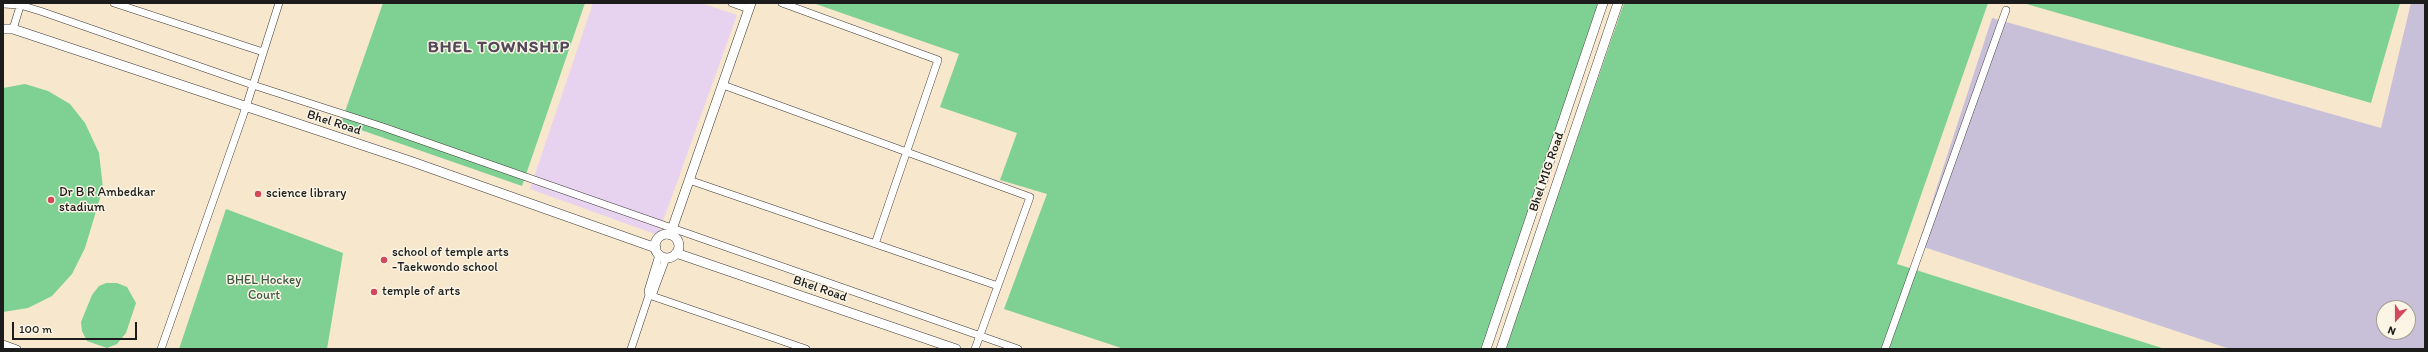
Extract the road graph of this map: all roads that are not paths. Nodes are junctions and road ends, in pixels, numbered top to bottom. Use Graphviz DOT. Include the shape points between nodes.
graph roads {
  1 [pos="114,3"];
  2 [pos="279,3"];
  3 [pos="732,3"];
  4 [pos="782,3"];
  5 [pos="1603,3"];
  6 [pos="1618,3"];
  7 [pos="3,4"];
  8 [pos="20,4"];
  9 [pos="750,6"];
  10 [pos="2006,10"];
  11 [pos="3,29"];
  12 [pos="13,29"];
  13 [pos="263,52"];
  14 [pos="253,85"];
  15 [pos="723,85"];
  16 [pos="246,108"];
  17 [pos="906,152"];
  18 [pos="690,180"];
  19 [pos="671,232"];
  20 [pos="875,244"];
  21 [pos="676,253"];
  22 [pos="660,254"];
  23 [pos="998,286"];
  24 [pos="649,295"];
  25 [pos="980,336"];
  26 [pos="3,344"];
  27 [pos="17,349"];
  28 [pos="161,349"];
  29 [pos="630,349"];
  30 [pos="806,349"];
  31 [pos="956,349"];
  32 [pos="975,349"];
  33 [pos="1018,349"];
  34 [pos="1486,349"];
  35 [pos="1501,349"];
  36 [pos="1885,349"];
  1 -- 13 [label="street"];
  2 -- 13 [label="street"];
  3 -- 9 [label="street"];
  4 -- 17 [label="street" via="938,60"];
  5 -- 34 [label="street, Bhel MIG Road"];
  6 -- 35 [label="street, Bhel MIG Road"];
  7 -- 8 [label="street"];
  8 -- 12 [label="street"];
  8 -- 14 [label="street"];
  9 -- 15 [label="street"];
  10 -- 36 [label="street"];
  11 -- 12 [label="street, Bhel Road"];
  12 -- 16 [label="street, Bhel Road"];
  13 -- 14 [label="street"];
  14 -- 16 [label="street"];
  14 -- 19 [label="street" via="553,185"];
  15 -- 17 [label="street"];
  15 -- 18 [label="street"];
  16 -- 22 [label="street, Bhel Road" via="410,161"];
  16 -- 28 [label="street"];
  17 -- 20 [label="street"];
  17 -- 23 [label="street" via="1030,196"];
  18 -- 19 [label="street"];
  18 -- 20 [label="street"];
  19 -- 21 [label="street" via="678,243"];
  19 -- 22 [label="street" via="659,238"];
  19 -- 25 [label="street"];
  20 -- 23 [label="street"];
  21 -- 22 [label="street"];
  21 -- 31 [label="street, Bhel Road"];
  22 -- 24 [label="street" via="653,293"];
  23 -- 25 [label="street"];
  24 -- 29 [label="street"];
  24 -- 30 [label="street"];
  25 -- 32 [label="street"];
  25 -- 33 [label="street"];
  26 -- 27 [label="street"];
}
